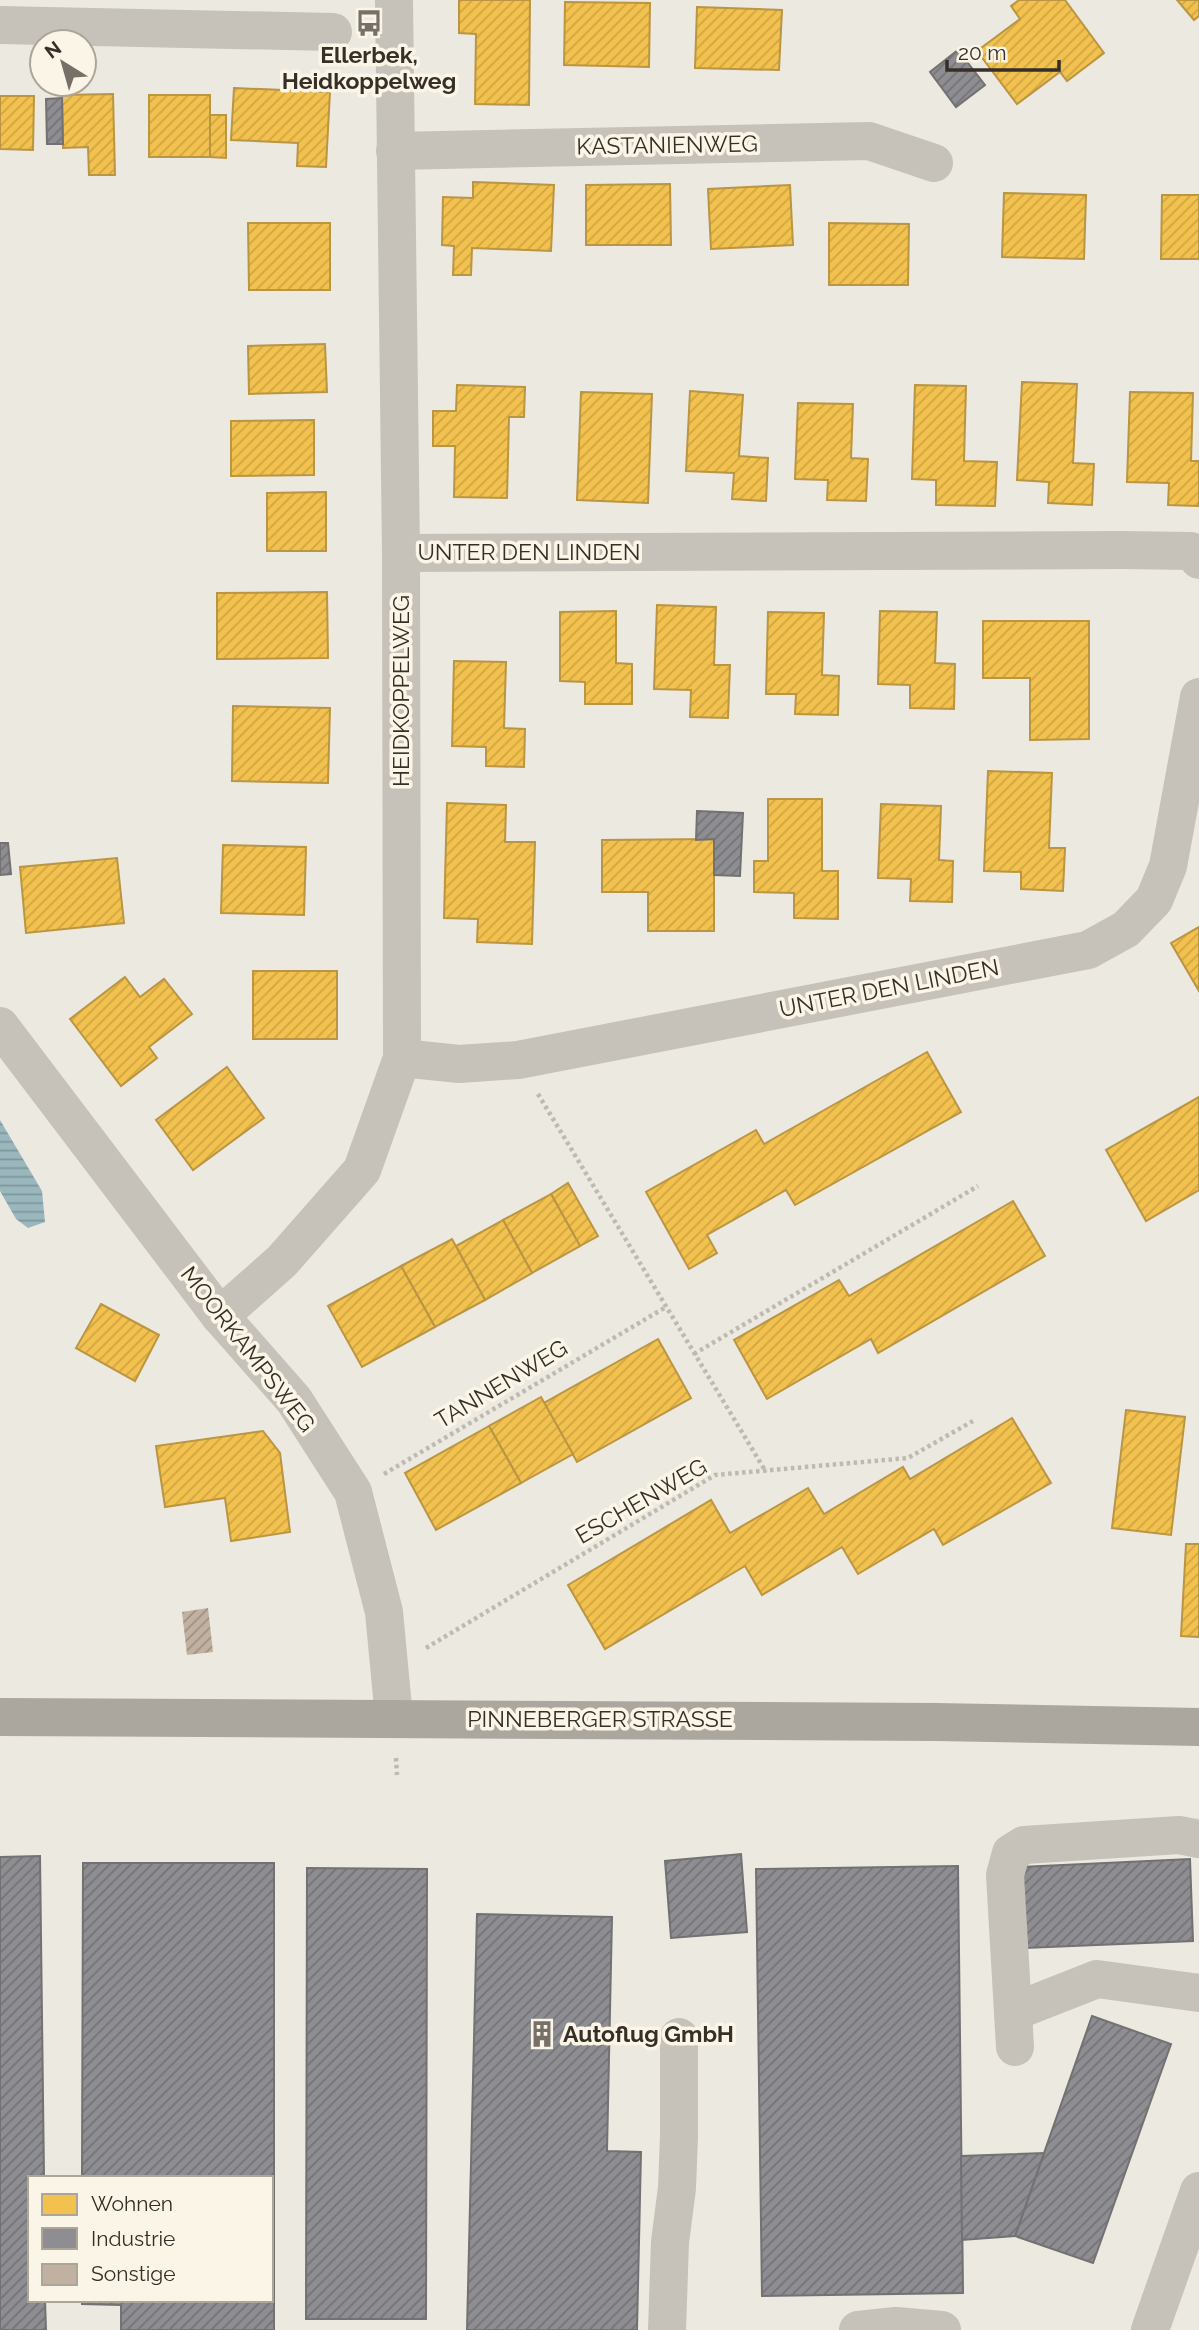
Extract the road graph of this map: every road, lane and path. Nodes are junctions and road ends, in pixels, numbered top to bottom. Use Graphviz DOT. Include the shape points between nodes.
graph roads {
  1 [pos="394,0"];
  2 [pos="0,26"];
  3 [pos="333,32"];
  4 [pos="396,151"];
  5 [pos="934,163"];
  6 [pos="401,553"];
  7 [pos="1199,560"];
  8 [pos="1199,697"];
  9 [pos="0,1026"];
  10 [pos="402,1058"];
  11 [pos="518,1060"];
  12 [pos="978,1186"];
  13 [pos="666,1307"];
  14 [pos="219,1316"];
  15 [pos="694,1354"];
  16 [pos="973,1421"];
  17 [pos="765,1472"];
  18 [pos="353,1492"];
  19 [pos="390,1670"];
  20 [pos="0,1717"];
  21 [pos="394,1718"];
  22 [pos="1199,1727"];
  23 [pos="1199,1839"];
  24 [pos="1199,1993"];
  25 [pos="679,2037"];
  26 [pos="1199,2191"];
  27 [pos="667,2330"];
  28 [pos="858,2330"];
  29 [pos="942,2330"];
  30 [pos="1150,2330"];
  1 -- 4 [label="street, HEIDKOPPELWEG"];
  2 -- 3 [label="street"];
  4 -- 5 [label="street, KASTANIENWEG" via="869,141"];
  4 -- 6 [label="street, HEIDKOPPELWEG"];
  6 -- 7 [label="street, UNTER DEN LINDEN" via="1121,550 1191,551"];
  6 -- 10 [label="street, HEIDKOPPELWEG"];
  8 -- 11 [label="street, UNTER DEN LINDEN" via="1168,866 1154,900 1126,929 1088,950"];
  9 -- 14 [label="street, MOORKAMPSWEG"];
  10 -- 11 [label="street, UNTER DEN LINDEN" via="459,1064"];
  10 -- 14 [label="street, HEIDKOPPELWEG" via="362,1170 282,1261"];
  11 -- 13 [label="path"];
  12 -- 15 [label="path"];
  13 -- 15 [label="path"];
  13 -- 18 [label="path, TANNENWEG"];
  14 -- 18 [label="street, MOORKAMPSWEG" via="294,1400"];
  15 -- 17 [label="path"];
  16 -- 17 [label="path, ESCHENWEG" via="908,1458"];
  17 -- 19 [label="path, ESCHENWEG" via="715,1475"];
  18 -- 19 [label="street, MOORKAMPSWEG" via="384,1612"];
  19 -- 21 [label="street, MOORKAMPSWEG"];
  20 -- 21 [label="main road, PINNEBERGER STRASSE"];
  21 -- 22 [label="main road, PINNEBERGER STRASSE"];
  23 -- 24 [label="street" via="1179,1835 1024,1845 1011,1853 1005,1875 1014,2029 1097,1979"];
  25 -- 27 [label="street" via="678,2149"];
  26 -- 30 [label="street"];
  28 -- 29 [label="street" via="896,2326"];
}
